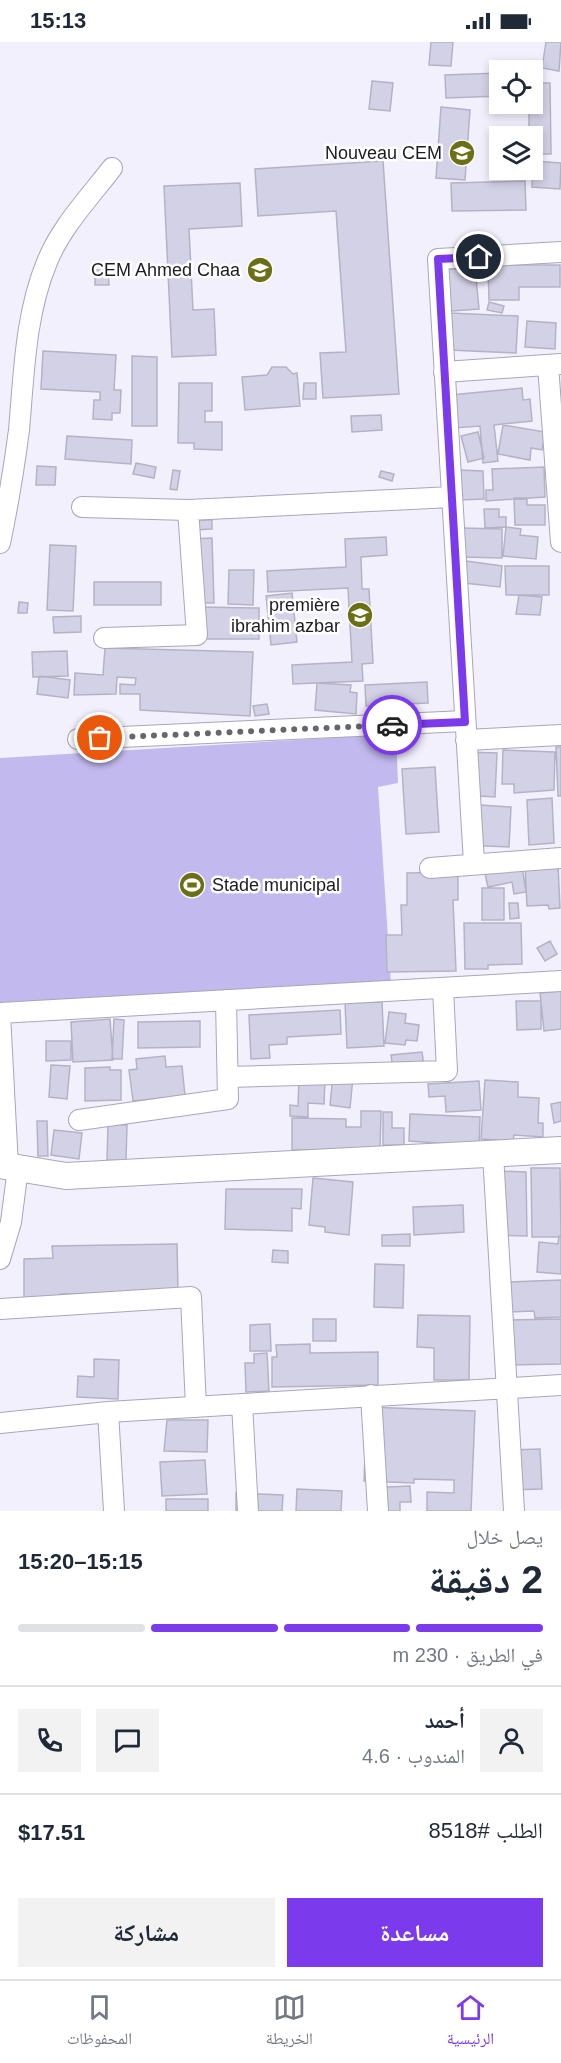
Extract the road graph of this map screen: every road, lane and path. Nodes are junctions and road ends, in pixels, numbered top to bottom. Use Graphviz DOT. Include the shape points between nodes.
graph roads {
  1 [pos="112,168"];
  2 [pos="561,252"];
  3 [pos="554,364"];
  4 [pos="444,372"];
  5 [pos="557,445"];
  6 [pos="452,497"];
  7 [pos="82,507"];
  8 [pos="188,510"];
  9 [pos="561,542"];
  10 [pos="0,543"];
  11 [pos="104,638"];
  12 [pos="466,731"];
  13 [pos="561,735"];
  14 [pos="78,739"];
  15 [pos="561,858"];
  16 [pos="474,863"];
  17 [pos="430,868"];
  18 [pos="561,981"];
  19 [pos="443,988"];
  20 [pos="226,1000"];
  21 [pos="0,1013"];
  22 [pos="228,1077"];
  23 [pos="79,1120"];
  24 [pos="561,1150"];
  25 [pos="493,1154"];
  26 [pos="8,1166"];
  27 [pos="0,1260"];
  28 [pos="0,1308"];
  29 [pos="561,1385"];
  30 [pos="508,1387"];
  31 [pos="371,1395"];
  32 [pos="242,1404"];
  33 [pos="196,1407"];
  34 [pos="108,1412"];
  35 [pos="0,1424"];
  36 [pos="114,1511"];
  37 [pos="248,1511"];
  38 [pos="378,1511"];
  39 [pos="514,1511"];
  1 -- 10 [label="street" via="64,230 46,263 23,363 9,504"];
  2 -- 4 [label="street" via="438,259"];
  3 -- 4 [label="street"];
  3 -- 5 [label="street"];
  4 -- 6 [label="street"];
  5 -- 9 [label="street"];
  6 -- 8 [label="street"];
  6 -- 12 [label="street"];
  7 -- 8 [label="street"];
  8 -- 11 [label="street" via="197,635"];
  12 -- 13 [label="street"];
  12 -- 14 [label="street"];
  12 -- 16 [label="street"];
  15 -- 16 [label="street"];
  16 -- 17 [label="street"];
  18 -- 19 [label="street"];
  19 -- 20 [label="street"];
  19 -- 22 [label="street" via="447,1071"];
  20 -- 21 [label="street"];
  20 -- 22 [label="street"];
  21 -- 26 [label="street"];
  22 -- 23 [label="street" via="228,1099"];
  24 -- 25 [label="main road"];
  25 -- 26 [label="main road" via="66,1176"];
  25 -- 30 [label="street"];
  26 -- 27 [label="street" via="11,1222"];
  28 -- 33 [label="street" via="191,1297"];
  29 -- 30 [label="street"];
  30 -- 31 [label="street"];
  30 -- 39 [label="street"];
  31 -- 32 [label="street"];
  31 -- 38 [label="street"];
  32 -- 33 [label="street"];
  32 -- 37 [label="street"];
  33 -- 34 [label="street"];
  34 -- 35 [label="street"];
  34 -- 36 [label="street"];
}
